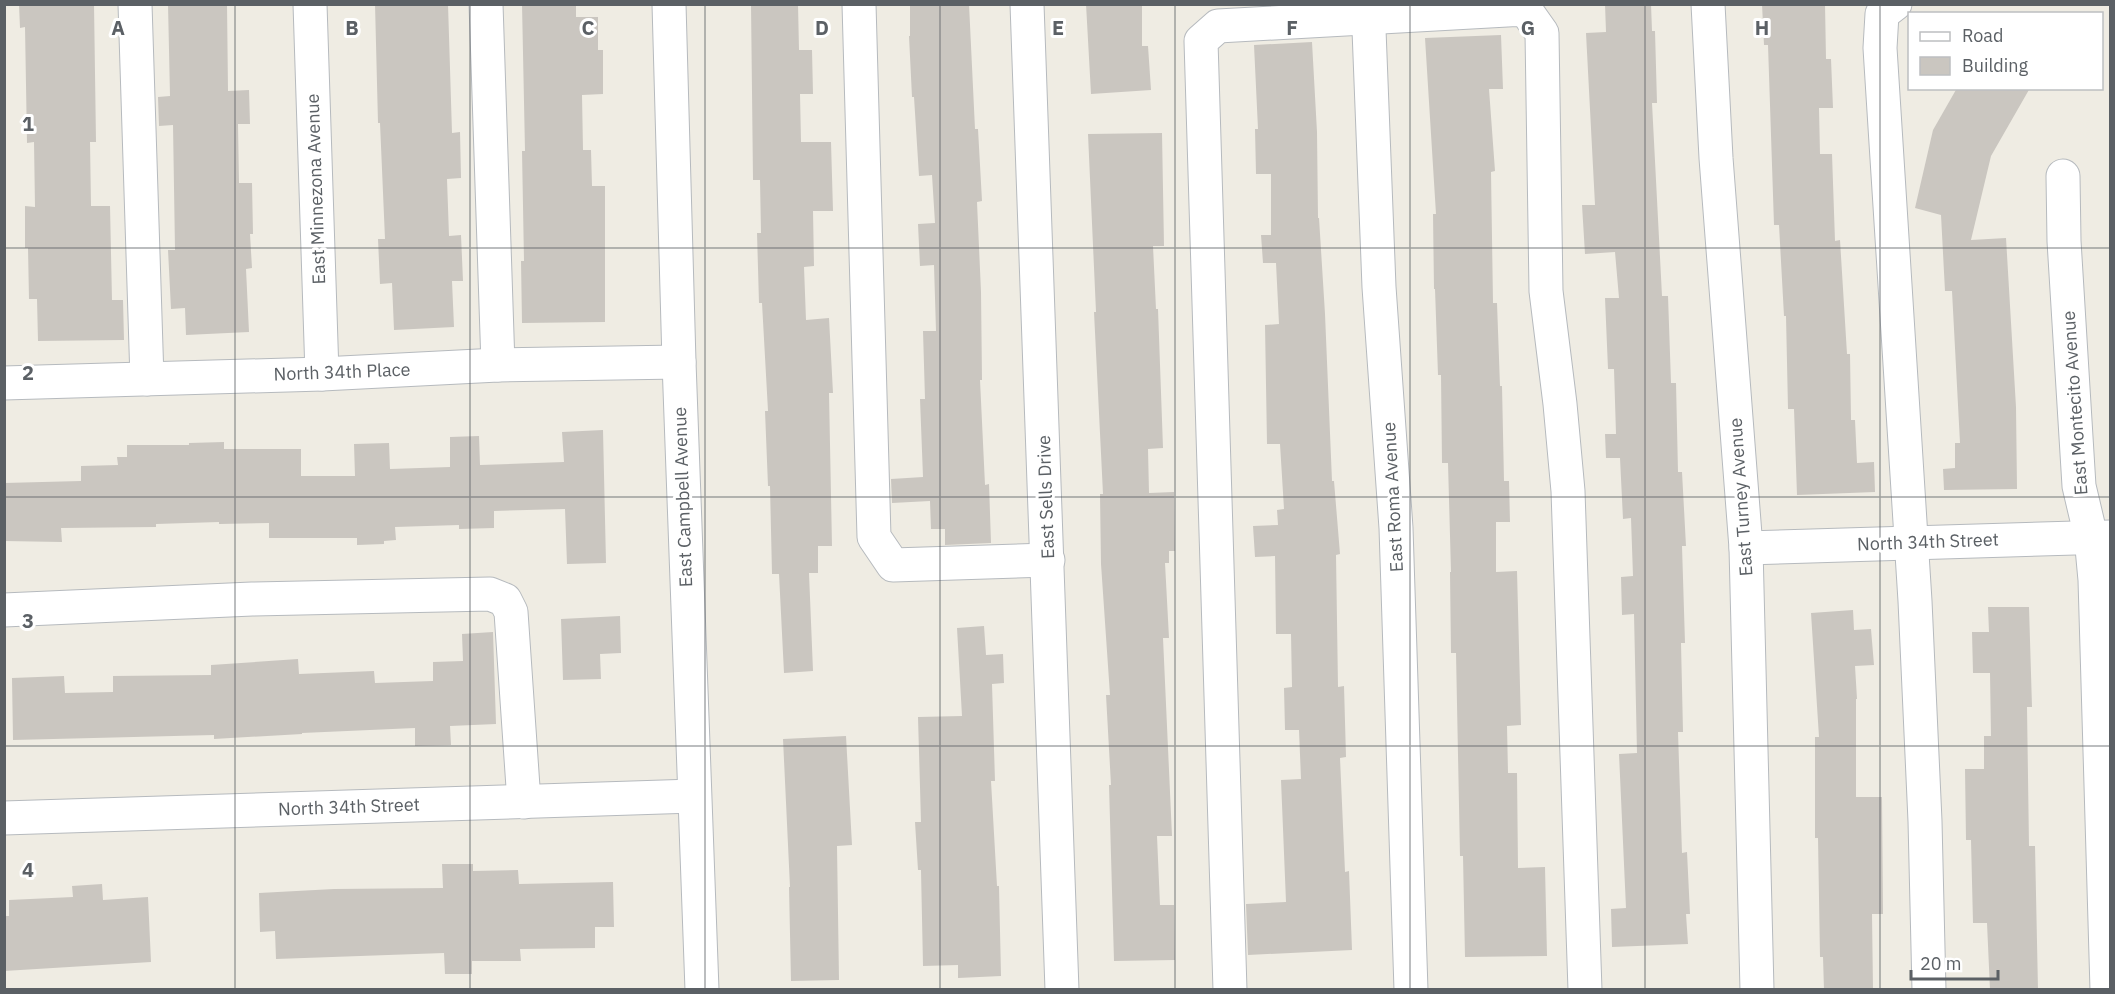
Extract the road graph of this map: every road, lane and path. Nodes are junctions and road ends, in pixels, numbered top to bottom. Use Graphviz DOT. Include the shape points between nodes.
graph roads {
  1 [pos="135,4"];
  2 [pos="310,4"];
  3 [pos="486,4"];
  4 [pos="669,4"];
  5 [pos="859,4"];
  6 [pos="1028,4"];
  7 [pos="1708,4"];
  8 [pos="1895,4"];
  9 [pos="1369,11"];
  10 [pos="2062,176"];
  11 [pos="679,362"];
  12 [pos="498,365"];
  13 [pos="322,374"];
  14 [pos="147,379"];
  15 [pos="4,382"];
  16 [pos="2101,537"];
  17 [pos="1911,543"];
  18 [pos="1746,548"];
  19 [pos="1048,560"];
  20 [pos="4,610"];
  21 [pos="694,796"];
  22 [pos="524,802"];
  23 [pos="4,818"];
  24 [pos="702,990"];
  25 [pos="1062,990"];
  26 [pos="1230,990"];
  27 [pos="1412,990"];
  28 [pos="1585,990"];
  29 [pos="1757,990"];
  30 [pos="1929,990"];
  31 [pos="2107,990"];
  1 -- 14 [label="street"];
  2 -- 13 [label="street, East Minnezona Avenue"];
  3 -- 12 [label="street"];
  4 -- 11 [label="street, East Campbell Avenue"];
  5 -- 19 [label="street" via="874,537 893,565"];
  6 -- 19 [label="street, East Sells Drive"];
  7 -- 18 [label="street, East Turney Avenue"];
  8 -- 17 [label="street" via="1882,14 1880,48"];
  9 -- 26 [label="street" via="1218,26 1201,41"];
  9 -- 27 [label="street, East Roma Avenue" via="1379,286 1396,528"];
  9 -- 28 [label="street" via="1525,9 1542,33 1546,291 1568,491"];
  10 -- 16 [label="street, East Montecito Avenue" via="2079,486"];
  11 -- 12 [label="street, North 34th Place"];
  11 -- 21 [label="street, East Campbell Avenue"];
  12 -- 13 [label="street, North 34th Place"];
  13 -- 14 [label="street, North 34th Place"];
  14 -- 15 [label="street, North 34th Place"];
  16 -- 17 [label="street, North 34th Street"];
  16 -- 31 [label="street, East Montecito Avenue" via="2095,592"];
  17 -- 18 [label="street, North 34th Street"];
  17 -- 30 [label="street"];
  18 -- 29 [label="street, East Turney Avenue"];
  19 -- 25 [label="street, East Sells Drive"];
  20 -- 22 [label="street" via="490,594 505,600 511,612"];
  21 -- 22 [label="street, North 34th Street"];
  21 -- 24 [label="street, East Campbell Avenue"];
  22 -- 23 [label="street, North 34th Street"];
}
